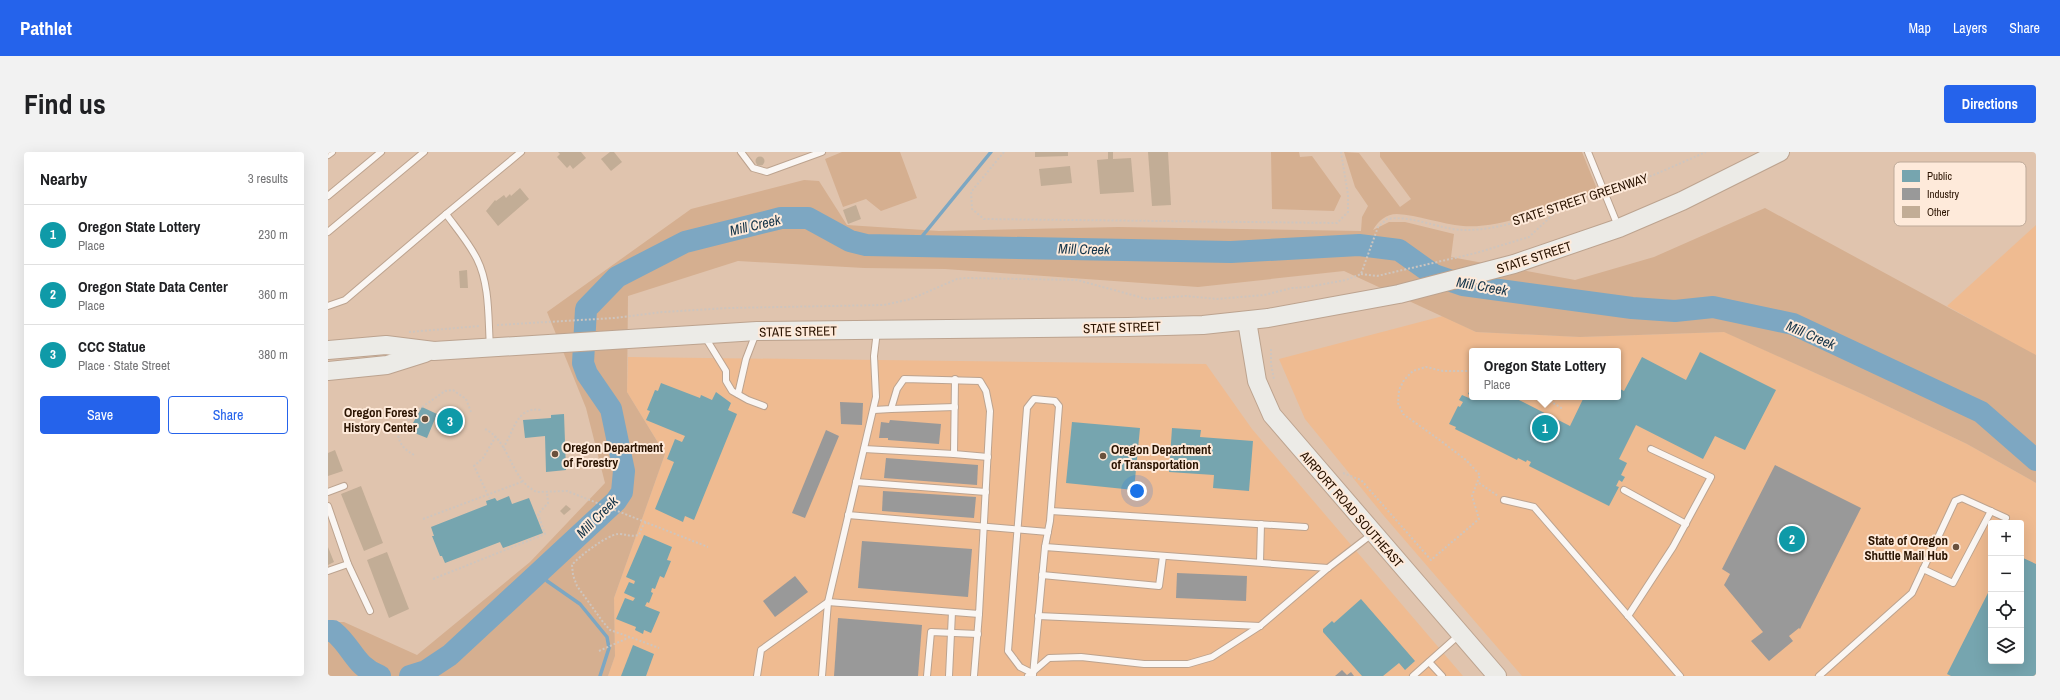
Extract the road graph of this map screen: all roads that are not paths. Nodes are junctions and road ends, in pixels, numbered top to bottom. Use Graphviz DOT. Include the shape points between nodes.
graph roads {
  1 [pos="332,152"];
  2 [pos="381,152"];
  3 [pos="424,152"];
  4 [pos="522,152"];
  5 [pos="741,152"];
  6 [pos="822,152"];
  7 [pos="1588,152"];
  8 [pos="1780,152"];
  9 [pos="328,155"];
  10 [pos="328,196"];
  11 [pos="446,214"];
  12 [pos="1619,228"];
  13 [pos="328,232"];
  14 [pos="328,306"];
  15 [pos="1247,321"];
  16 [pos="877,329"];
  17 [pos="757,331"];
  18 [pos="703,334"];
  19 [pos="490,348"];
  20 [pos="328,350"];
  21 [pos="434,351"];
  22 [pos="328,371"];
  23 [pos="955,379"];
  24 [pos="738,394"];
  25 [pos="764,406"];
  26 [pos="955,407"];
  27 [pos="891,409"];
  28 [pos="874,410"];
  29 [pos="864,449"];
  30 [pos="1651,449"];
  31 [pos="954,454"];
  32 [pos="988,457"];
  33 [pos="856,482"];
  34 [pos="344,486"];
  35 [pos="1624,490"];
  36 [pos="328,492"];
  37 [pos="986,492"];
  38 [pos="1504,500"];
  39 [pos="328,506"];
  40 [pos="1051,511"];
  41 [pos="1991,511"];
  42 [pos="848,516"];
  43 [pos="2006,518"];
  44 [pos="1261,524"];
  45 [pos="1686,524"];
  46 [pos="1305,527"];
  47 [pos="983,528"];
  48 [pos="1019,529"];
  49 [pos="1048,532"];
  50 [pos="1373,534"];
  51 [pos="1045,547"];
  52 [pos="1163,556"];
  53 [pos="1260,562"];
  54 [pos="348,564"];
  55 [pos="1328,568"];
  56 [pos="1923,569"];
  57 [pos="328,571"];
  58 [pos="1042,575"];
  59 [pos="828,602"];
  60 [pos="370,611"];
  61 [pos="952,612"];
  62 [pos="979,614"];
  63 [pos="1038,616"];
  64 [pos="1628,616"];
  65 [pos="1260,626"];
  66 [pos="951,633"];
  67 [pos="978,634"];
  68 [pos="1460,634"];
  69 [pos="1429,662"];
  70 [pos="1031,675"];
  71 [pos="1494,675"];
  72 [pos="757,676"];
  73 [pos="822,676"];
  74 [pos="927,676"];
  75 [pos="949,676"];
  76 [pos="974,676"];
  77 [pos="1413,676"];
  78 [pos="1442,676"];
  79 [pos="1680,676"];
  80 [pos="1819,676"];
  1 -- 9 [label="lane"];
  2 -- 10 [label="lane"];
  3 -- 13 [label="lane"];
  4 -- 11 [label="lane"];
  5 -- 6 [label="lane" via="753,168 767,172"];
  7 -- 12 [label="lane"];
  8 -- 12 [label="main road, STATE STREET" via="1711,188"];
  11 -- 14 [label="lane" via="345,300"];
  11 -- 19 [label="lane" via="478,260 486,288"];
  12 -- 15 [label="main road, STATE STREET" via="1514,264 1399,294"];
  15 -- 16 [label="main road, STATE STREET" via="1077,328"];
  15 -- 50 [label="main road, AIRPORT ROAD SOUTHEAST" via="1257,381 1272,415"];
  16 -- 17 [label="main road, STATE STREET"];
  16 -- 28 [label="lane"];
  17 -- 18 [label="main road, STATE STREET"];
  17 -- 24 [label="lane" via="749,348"];
  18 -- 19 [label="main road, STATE STREET"];
  18 -- 24 [label="lane" via="726,371 726,381 732,391"];
  19 -- 21 [label="main road, STATE STREET"];
  20 -- 21 [label="main road, STATE STREET" via="386,345"];
  21 -- 22 [label="main road, STATE STREET" via="387,365"];
  23 -- 26 [label="lane"];
  23 -- 27 [label="lane" via="904,379 896,389"];
  23 -- 32 [label="lane" via="980,381 986,391 990,411"];
  24 -- 25 [label="lane"];
  26 -- 27 [label="lane"];
  26 -- 31 [label="lane"];
  27 -- 28 [label="lane"];
  28 -- 29 [label="lane"];
  29 -- 31 [label="lane"];
  29 -- 33 [label="lane"];
  30 -- 45 [label="lane" via="1711,477"];
  31 -- 32 [label="lane"];
  32 -- 37 [label="lane"];
  33 -- 37 [label="lane"];
  33 -- 42 [label="lane"];
  34 -- 36 [label="lane"];
  35 -- 45 [label="lane"];
  37 -- 47 [label="lane"];
  38 -- 64 [label="lane" via="1534,507"];
  39 -- 54 [label="lane"];
  40 -- 44 [label="lane"];
  40 -- 48 [label="lane" via="1059,406 1055,401 1034,399 1027,408"];
  40 -- 49 [label="lane"];
  41 -- 43 [label="lane"];
  41 -- 56 [label="lane" via="1953,583"];
  41 -- 56 [label="lane" via="1962,498 1955,501"];
  42 -- 47 [label="lane"];
  42 -- 59 [label="lane"];
  44 -- 46 [label="lane"];
  44 -- 53 [label="lane"];
  45 -- 64 [label="lane"];
  47 -- 48 [label="lane"];
  47 -- 62 [label="lane"];
  48 -- 49 [label="lane"];
  48 -- 70 [label="lane" via="1008,651 1020,667"];
  49 -- 51 [label="lane"];
  50 -- 55 [label="lane"];
  50 -- 68 [label="main road, AIRPORT ROAD SOUTHEAST"];
  51 -- 52 [label="lane"];
  51 -- 58 [label="lane"];
  52 -- 53 [label="lane"];
  52 -- 58 [label="lane" via="1159,586"];
  53 -- 55 [label="lane"];
  54 -- 57 [label="lane"];
  54 -- 60 [label="lane"];
  55 -- 65 [label="lane"];
  56 -- 80 [label="lane" via="1912,593"];
  58 -- 63 [label="lane"];
  59 -- 61 [label="lane"];
  59 -- 72 [label="lane" via="761,650"];
  59 -- 73 [label="lane"];
  61 -- 62 [label="lane"];
  61 -- 66 [label="lane"];
  62 -- 67 [label="lane"];
  63 -- 65 [label="lane"];
  63 -- 70 [label="lane"];
  64 -- 79 [label="lane"];
  65 -- 70 [label="lane" via="1212,657 1188,664 1144,664 1081,657 1049,658"];
  66 -- 67 [label="lane"];
  66 -- 74 [label="lane" via="931,632"];
  66 -- 75 [label="lane"];
  67 -- 76 [label="lane"];
  68 -- 69 [label="lane"];
  68 -- 71 [label="main road, AIRPORT ROAD SOUTHEAST"];
  69 -- 77 [label="lane"];
  69 -- 78 [label="lane"];
}
